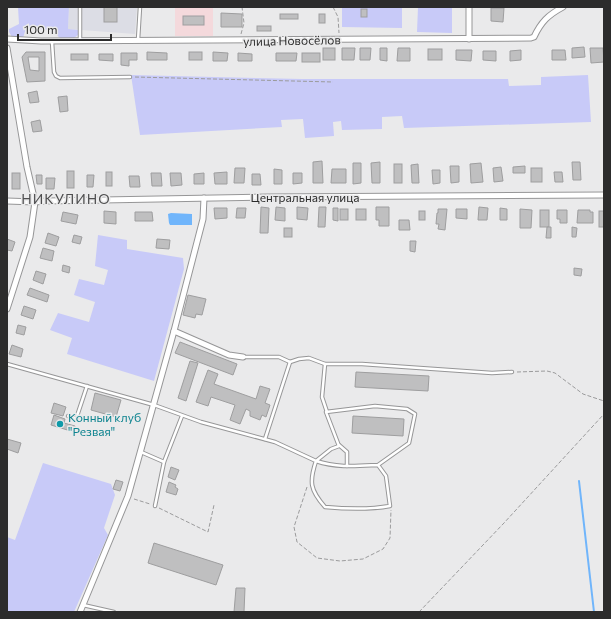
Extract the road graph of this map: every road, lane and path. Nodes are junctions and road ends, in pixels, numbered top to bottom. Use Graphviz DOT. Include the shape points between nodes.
graph roads {
  1 [pos="80,7"];
  2 [pos="140,7"];
  3 [pos="242,7"];
  4 [pos="333,7"];
  5 [pos="469,7"];
  6 [pos="563,7"];
  7 [pos="7,39"];
  8 [pos="339,39"];
  9 [pos="469,39"];
  10 [pos="52,41"];
  11 [pos="80,41"];
  12 [pos="138,41"];
  13 [pos="240,41"];
  14 [pos="7,48"];
  15 [pos="130,77"];
  16 [pos="333,82"];
  17 [pos="604,195"];
  18 [pos="204,198"];
  19 [pos="7,201"];
  20 [pos="35,202"];
  21 [pos="7,309"];
  22 [pos="174,331"];
  23 [pos="243,357"];
  24 [pos="290,362"];
  25 [pos="7,364"];
  26 [pos="325,364"];
  27 [pos="512,372"];
  28 [pos="87,386"];
  29 [pos="604,401"];
  30 [pos="154,405"];
  31 [pos="326,412"];
  32 [pos="604,414"];
  33 [pos="68,416"];
  34 [pos="182,416"];
  35 [pos="265,439"];
  36 [pos="339,446"];
  37 [pos="141,451"];
  38 [pos="316,461"];
  39 [pos="164,462"];
  40 [pos="378,465"];
  41 [pos="347,466"];
  42 [pos="311,477"];
  43 [pos="128,496"];
  44 [pos="214,505"];
  45 [pos="154,506"];
  46 [pos="390,506"];
  47 [pos="83,605"];
  48 [pos="80,612"];
  49 [pos="114,612"];
  50 [pos="419,612"];
  1 -- 11 [label="lane"];
  2 -- 12 [label="lane"];
  3 -- 13 [label="path" via="244,24"];
  4 -- 8 [label="path" via="338,17"];
  5 -- 9 [label="street"];
  6 -- 9 [label="street, улица Новосёлов" via="550,14 534,38"];
  7 -- 10 [label="street, улица Новосёлов"];
  8 -- 9 [label="street, улица Новосёлов"];
  8 -- 13 [label="street, улица Новосёлов"];
  10 -- 11 [label="street, улица Новосёлов"];
  10 -- 15 [label="lane" via="54,72 60,78"];
  11 -- 12 [label="street, улица Новосёлов"];
  12 -- 13 [label="street, улица Новосёлов"];
  14 -- 20 [label="street"];
  15 -- 16 [label="path"];
  17 -- 18 [label="street, Центральная улица"];
  18 -- 20 [label="street, Центральная улица"];
  18 -- 22 [label="street" via="203,219"];
  19 -- 20 [label="street, Центральная улица"];
  20 -- 21 [label="street" via="30,237"];
  22 -- 23 [label="street" via="229,355"];
  22 -- 30 [label="street"];
  23 -- 24 [label="lane" via="280,358"];
  24 -- 26 [label="lane" via="309,358"];
  24 -- 35 [label="lane"];
  25 -- 28 [label="lane"];
  26 -- 27 [label="lane"];
  26 -- 31 [label="lane" via="322,397"];
  27 -- 29 [label="path" via="555,373 583,394"];
  28 -- 30 [label="lane"];
  28 -- 33 [label="lane" via="76,419"];
  30 -- 34 [label="lane"];
  30 -- 37 [label="street"];
  31 -- 36 [label="lane"];
  31 -- 40 [label="lane" via="375,406 407,409 416,414 409,443"];
  32 -- 50 [label="path"];
  34 -- 35 [label="lane"];
  34 -- 39 [label="lane"];
  35 -- 38 [label="lane"];
  36 -- 38 [label="lane" via="331,448"];
  36 -- 41 [label="lane" via="347,452"];
  37 -- 39 [label="lane"];
  37 -- 43 [label="street"];
  38 -- 41 [label="lane"];
  38 -- 42 [label="lane"];
  39 -- 45 [label="lane"];
  40 -- 41 [label="lane"];
  40 -- 46 [label="lane" via="386,476"];
  42 -- 46 [label="lane" via="315,496 325,507 346,509"];
  42 -- 46 [label="path" via="294,528 297,542 317,558 340,561 364,558 383,549 390,538"];
  43 -- 45 [label="path"];
  43 -- 47 [label="street"];
  44 -- 45 [label="path" via="208,532"];
  47 -- 48 [label="street"];
  47 -- 49 [label="lane"];
}
